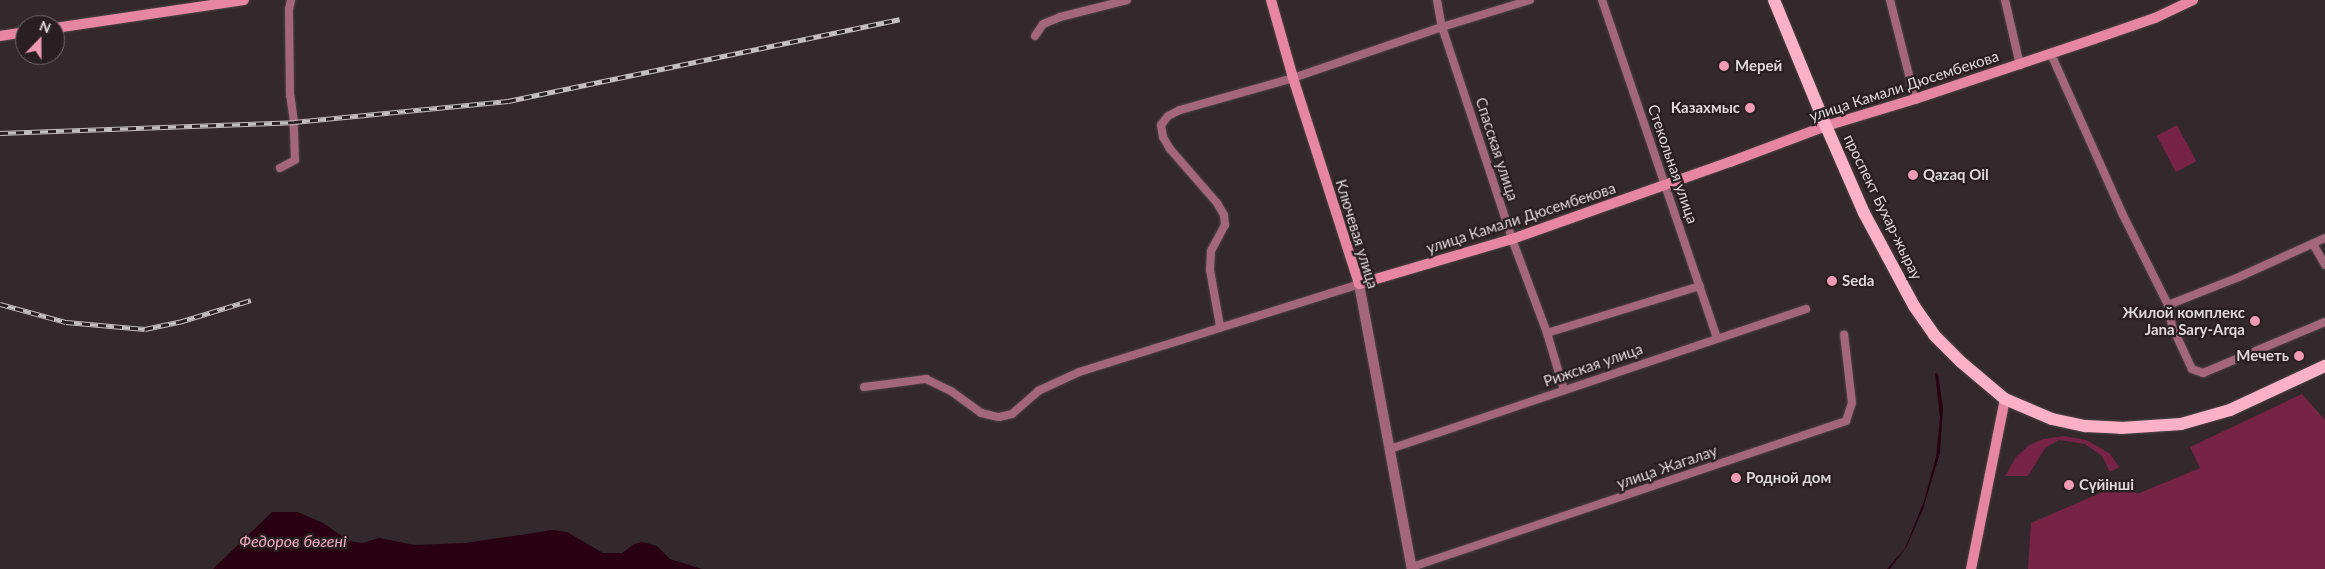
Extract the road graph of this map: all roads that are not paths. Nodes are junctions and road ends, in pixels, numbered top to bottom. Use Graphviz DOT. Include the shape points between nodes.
graph roads {
  1 [pos="244,0"];
  2 [pos="291,0"];
  3 [pos="1127,0"];
  4 [pos="1271,0"];
  5 [pos="1437,0"];
  6 [pos="1530,0"];
  7 [pos="1602,0"];
  8 [pos="1774,0"];
  9 [pos="1890,0"];
  10 [pos="2005,0"];
  11 [pos="2193,0"];
  12 [pos="65,27"];
  13 [pos="1442,27"];
  14 [pos="15,34"];
  15 [pos="0,36"];
  16 [pos="1035,36"];
  17 [pos="2051,54"];
  18 [pos="2020,65"];
  19 [pos="1292,78"];
  20 [pos="1915,99"];
  21 [pos="1826,126"];
  22 [pos="280,168"];
  23 [pos="1666,185"];
  24 [pos="2325,238"];
  25 [pos="1512,239"];
  26 [pos="2313,244"];
  27 [pos="2325,265"];
  28 [pos="1359,284"];
  29 [pos="1700,286"];
  30 [pos="2168,305"];
  31 [pos="1806,309"];
  32 [pos="2325,322"];
  33 [pos="1220,326"];
  34 [pos="1547,333"];
  35 [pos="1844,334"];
  36 [pos="1717,338"];
  37 [pos="2325,366"];
  38 [pos="864,387"];
  39 [pos="1564,390"];
  40 [pos="2005,399"];
  41 [pos="1390,449"];
  42 [pos="1412,568"];
  43 [pos="1971,569"];
  1 -- 12 [label="main road"];
  2 -- 22 [label="street" via="290,95 295,160"];
  3 -- 16 [label="street" via="1060,17 1043,24"];
  4 -- 19 [label="main road, Ключевая улица"];
  5 -- 13 [label="street, Спасская улица"];
  6 -- 13 [label="street"];
  7 -- 23 [label="street, Стекольная улица"];
  8 -- 21 [label="main road, проспект Бухар-жырау"];
  9 -- 20 [label="street"];
  10 -- 18 [label="street"];
  11 -- 17 [label="main road, улица Камали Дюсембекова" via="2155,18"];
  13 -- 19 [label="street"];
  13 -- 25 [label="street, Спасская улица"];
  14 -- 15 [label="main road"];
  17 -- 18 [label="main road, улица Камали Дюсембекова"];
  17 -- 30 [label="street"];
  18 -- 20 [label="main road, улица Камали Дюсембекова"];
  19 -- 28 [label="main road, Ключевая улица"];
  19 -- 33 [label="street" via="1180,110 1160,125 1170,149 1224,215 1225,225 1211,251 1210,270"];
  20 -- 21 [label="main road, улица Камали Дюсембекова"];
  21 -- 23 [label="main road, улица Камали Дюсембекова"];
  21 -- 40 [label="main road, проспект Бухар-жырау" via="1864,213 1914,306 1934,335"];
  23 -- 25 [label="main road, улица Камали Дюсембекова"];
  23 -- 29 [label="street, Стекольная улица"];
  24 -- 26 [label="street"];
  25 -- 28 [label="main road, улица Камали Дюсембекова"];
  25 -- 34 [label="street, Спасская улица"];
  26 -- 27 [label="street"];
  26 -- 30 [label="street"];
  28 -- 33 [label="street, улица Камали Дюсембекова"];
  28 -- 41 [label="street, Ключевая улица"];
  29 -- 34 [label="street"];
  29 -- 36 [label="street, Стекольная улица"];
  30 -- 32 [label="street" via="2172,326 2192,369 2204,373"];
  31 -- 36 [label="street, Рижская улица"];
  33 -- 38 [label="street, улица Камали Дюсембекова" via="1079,372 1038,391 1012,414 1000,417 981,413 951,391 926,379"];
  34 -- 39 [label="street, Спасская улица"];
  35 -- 42 [label="street, улица Жагалау" via="1852,403 1846,421"];
  36 -- 39 [label="street, Рижская улица"];
  37 -- 40 [label="main road, проспект Бухар-жырау" via="2230,410 2180,424 2121,428 2086,426 2052,419"];
  39 -- 41 [label="street, Рижская улица"];
  40 -- 43 [label="main road"];
  41 -- 42 [label="street, Ключевая улица"];
}
